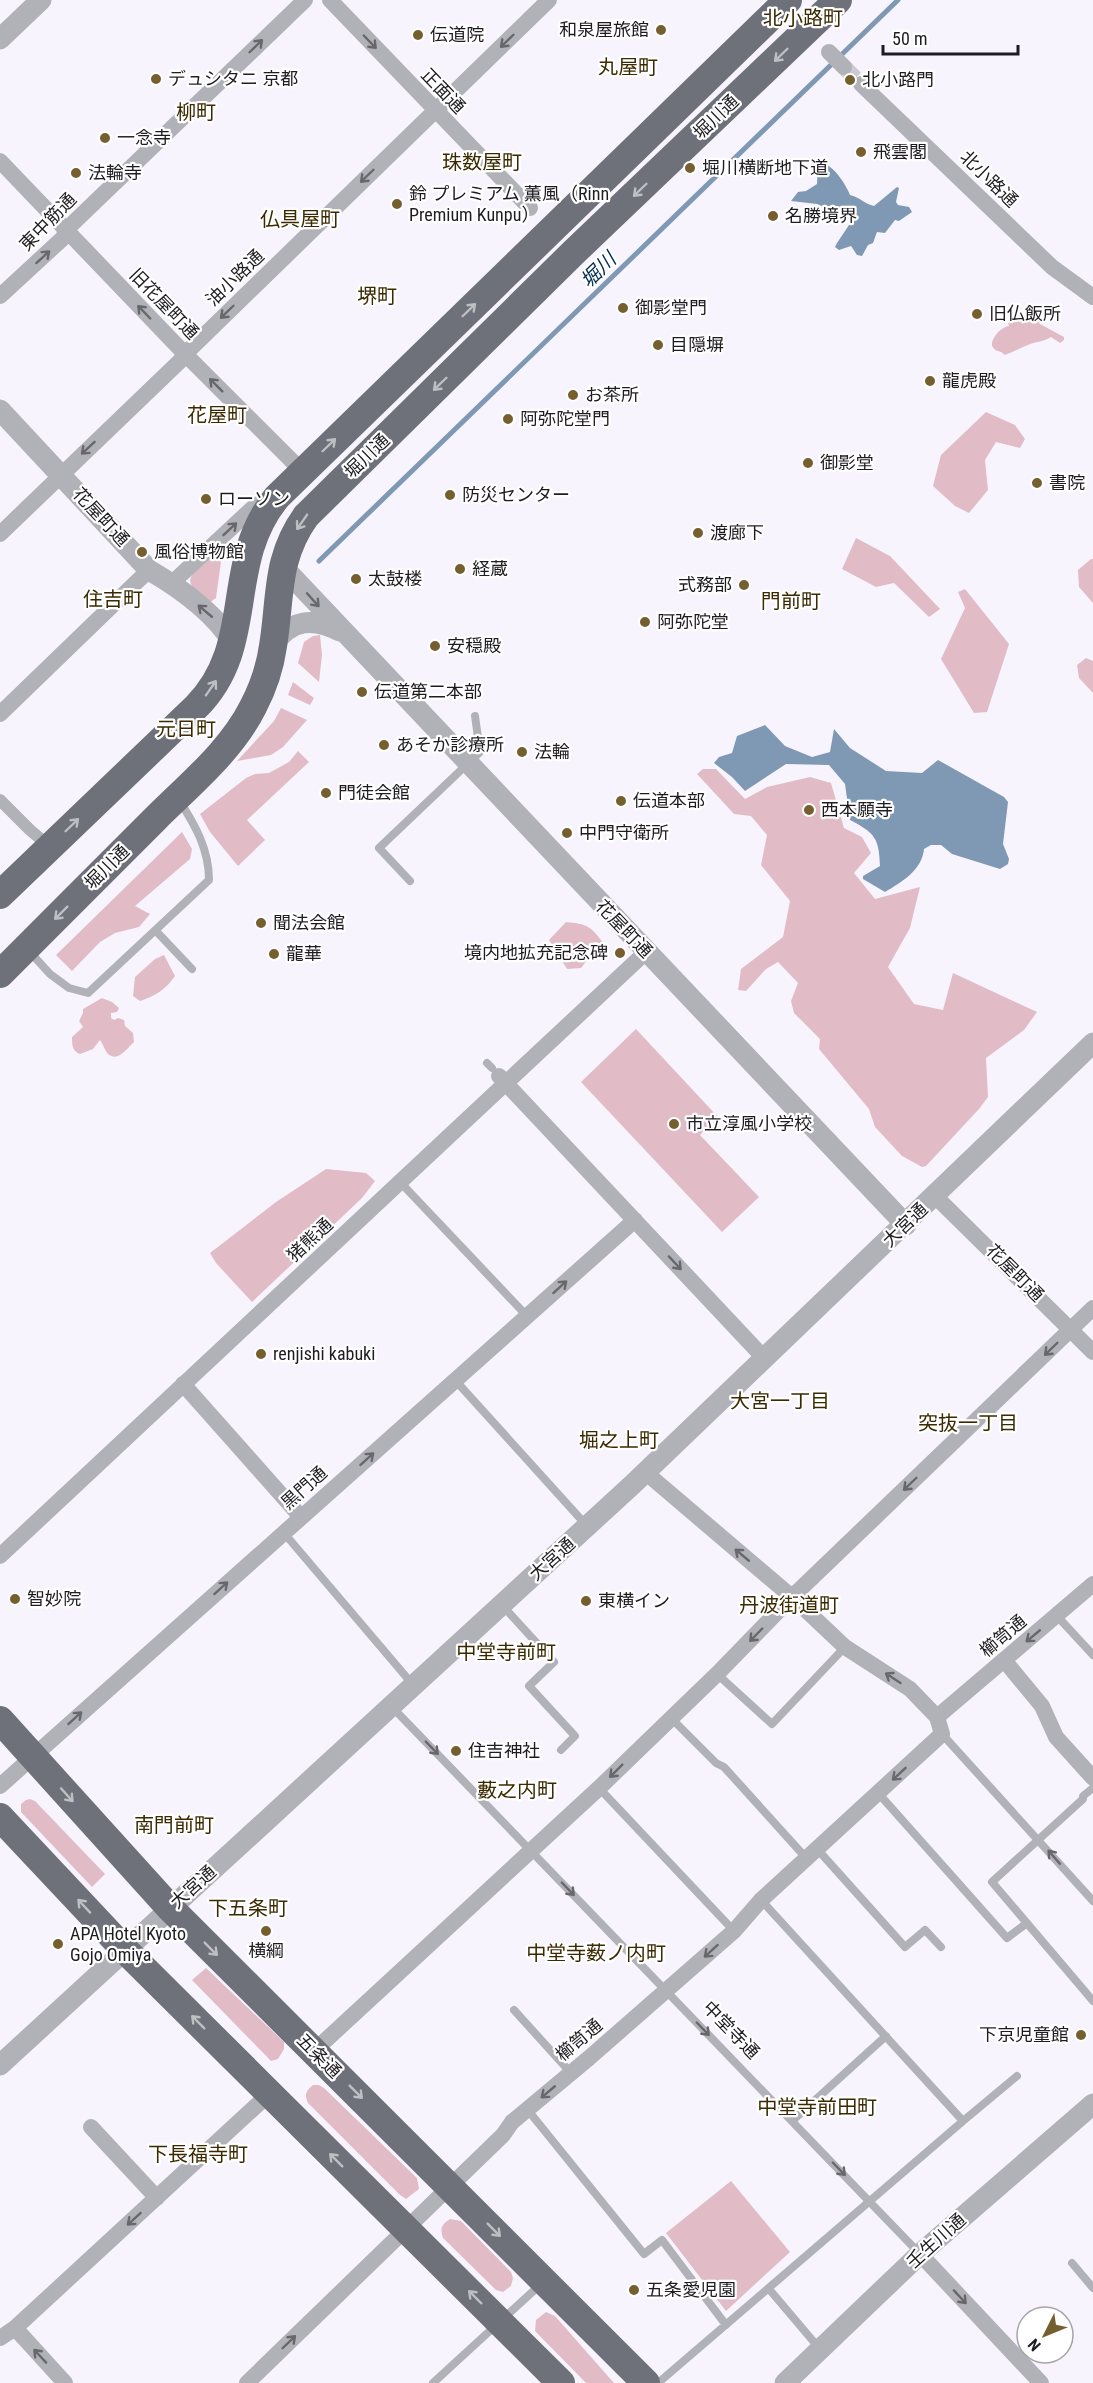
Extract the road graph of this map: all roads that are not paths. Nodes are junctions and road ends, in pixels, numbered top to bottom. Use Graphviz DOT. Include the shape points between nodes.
graph roads {
  1 [pos="41,0"];
  2 [pos="305,0"];
  3 [pos="330,0"];
  4 [pos="549,0"];
  5 [pos="788,0"];
  6 [pos="838,0"];
  7 [pos="0,39"];
  8 [pos="829,52"];
  9 [pos="844,67"];
  10 [pos="861,84"];
  11 [pos="435,110"];
  12 [pos="0,161"];
  13 [pos="540,218"];
  14 [pos="66,232"];
  15 [pos="573,253"];
  16 [pos="0,296"];
  17 [pos="1093,297"];
  18 [pos="185,354"];
  19 [pos="0,410"];
  20 [pos="302,471"];
  21 [pos="62,474"];
  22 [pos="277,497"];
  23 [pos="0,534"];
  24 [pos="282,566"];
  25 [pos="149,570"];
  26 [pos="172,583"];
  27 [pos="344,633"];
  28 [pos="233,643"];
  29 [pos="273,645"];
  30 [pos="0,714"];
  31 [pos="475,716"];
  32 [pos="468,764"];
  33 [pos="177,797"];
  34 [pos="0,800"];
  35 [pos="49,846"];
  36 [pos="410,881"];
  37 [pos="0,895"];
  38 [pos="156,931"];
  39 [pos="26,948"];
  40 [pos="646,952"];
  41 [pos="192,969"];
  42 [pos="0,974"];
  43 [pos="1093,1043"];
  44 [pos="496,1072"];
  45 [pos="400,1182"];
  46 [pos="935,1196"];
  47 [pos="635,1220"];
  48 [pos="906,1225"];
  49 [pos="1093,1308"];
  50 [pos="527,1317"];
  51 [pos="1071,1329"];
  52 [pos="1093,1352"];
  53 [pos="765,1359"];
  54 [pos="455,1380"];
  55 [pos="183,1384"];
  56 [pos="645,1472"];
  57 [pos="301,1517"];
  58 [pos="588,1526"];
  59 [pos="284,1533"];
  60 [pos="0,1556"];
  61 [pos="1093,1584"];
  62 [pos="792,1596"];
  63 [pos="501,1605"];
  64 [pos="1057,1616"];
  65 [pos="845,1647"];
  66 [pos="1093,1655"];
  67 [pos="1004,1660"];
  68 [pos="717,1674"];
  69 [pos="414,1686"];
  70 [pos="392,1706"];
  71 [pos="937,1717"];
  72 [pos="671,1718"];
  73 [pos="0,1720"];
  74 [pos="942,1734"];
  75 [pos="561,1750"];
  76 [pos="32,1757"];
  77 [pos="1093,1778"];
  78 [pos="0,1786"];
  79 [pos="599,1788"];
  80 [pos="1093,1788"];
  81 [pos="879,1794"];
  82 [pos="0,1817"];
  83 [pos="1039,1840"];
  84 [pos="531,1851"];
  85 [pos="812,1855"];
  86 [pos="761,1900"];
  87 [pos="1093,1901"];
  88 [pos="170,1908"];
  89 [pos="1027,1923"];
  90 [pos="734,1931"];
  91 [pos="941,1947"];
  92 [pos="124,1949"];
  93 [pos="666,1991"];
  94 [pos="1093,2001"];
  95 [pos="514,2010"];
  96 [pos="886,2036"];
  97 [pos="314,2051"];
  98 [pos="0,2065"];
  99 [pos="571,2073"];
  100 [pos="1017,2076"];
  101 [pos="269,2094"];
  102 [pos="1093,2104"];
  103 [pos="527,2109"];
  104 [pos="792,2121"];
  105 [pos="963,2121"];
  106 [pos="91,2127"];
  107 [pos="451,2186"];
  108 [pos="157,2198"];
  109 [pos="870,2202"];
  110 [pos="406,2230"];
  111 [pos="920,2254"];
  112 [pos="1072,2263"];
  113 [pos="544,2281"];
  114 [pos="1093,2288"];
  115 [pos="769,2289"];
  116 [pos="501,2323"];
  117 [pos="726,2325"];
  118 [pos="15,2328"];
  119 [pos="0,2338"];
  120 [pos="819,2349"];
  121 [pos="65,2383"];
  122 [pos="247,2383"];
  123 [pos="433,2383"];
  124 [pos="561,2383"];
  125 [pos="645,2383"];
  126 [pos="658,2383"];
  127 [pos="785,2383"];
  128 [pos="1041,2383"];
  1 -- 7 [label="street"];
  14 -- 2 [label="street, 東中筋通, one-way"];
  3 -- 11 [label="street, 正面通, one-way"];
  4 -- 11 [label="street, 油小路通, one-way"];
  5 -- 13 [label="highway, 堀川通"];
  6 -- 15 [label="highway, 堀川通, one-way"];
  8 -- 9 [label="street"];
  10 -- 17 [label="street, 北小路通" via="1052,267"];
  11 -- 13 [label="street, 正面通"];
  11 -- 18 [label="street, 油小路通, one-way"];
  12 -- 14 [label="street, 旧花屋町通"];
  13 -- 15 [label="street, 正面通"];
  20 -- 13 [label="highway, 堀川通, one-way"];
  16 -- 14 [label="street, 東中筋通, one-way"];
  18 -- 14 [label="street, 旧花屋町通, one-way"];
  15 -- 24 [label="highway, 堀川通, one-way" via="306,516 291,539"];
  20 -- 18 [label="street, 旧花屋町通, one-way"];
  18 -- 21 [label="street, 油小路通, one-way"];
  19 -- 21 [label="street, 花屋町通"];
  20 -- 22 [label="highway, 堀川通"];
  21 -- 23 [label="street, 油小路通"];
  21 -- 25 [label="street, 花屋町通"];
  26 -- 22 [label="street, one-way" via="255,505"];
  22 -- 28 [label="highway, 堀川通" via="249,550"];
  24 -- 27 [label="street, 花屋町通, one-way"];
  24 -- 29 [label="highway, 堀川通"];
  25 -- 26 [label="street, 花屋町通"];
  25 -- 30 [label="street"];
  28 -- 26 [label="street, 花屋町通, one-way" via="215,619"];
  27 -- 29 [label="street, 花屋町通" via="309,621 286,631"];
  27 -- 32 [label="street, 花屋町通"];
  35 -- 28 [label="highway, 堀川通, one-way" via="201,702 223,669"];
  29 -- 33 [label="highway, 堀川通" via="265,678 249,714 203,773"];
  31 -- 32 [label="lane" via="480,752"];
  32 -- 36 [label="lane" via="379,848"];
  32 -- 40 [label="street, 花屋町通"];
  33 -- 38 [label="lane" via="203,843 209,880"];
  33 -- 39 [label="highway, 堀川通, one-way"];
  34 -- 35 [label="street"];
  35 -- 37 [label="highway, 堀川通"];
  38 -- 39 [label="lane" via="88,993 69,988"];
  38 -- 41 [label="lane"];
  39 -- 42 [label="highway, 堀川通"];
  40 -- 44 [label="street, 猪熊通"];
  40 -- 48 [label="street, 花屋町通"];
  43 -- 46 [label="street, 大宮通"];
  44 -- 45 [label="street, 猪熊通"];
  44 -- 47 [label="street"];
  45 -- 50 [label="lane"];
  45 -- 55 [label="street, 猪熊通"];
  46 -- 48 [label="street, 大宮通"];
  46 -- 51 [label="street, 花屋町通"];
  50 -- 47 [label="street, 黒門通, one-way"];
  47 -- 53 [label="street, one-way"];
  48 -- 53 [label="street, 大宮通"];
  49 -- 51 [label="street"];
  50 -- 54 [label="street, 黒門通"];
  51 -- 52 [label="street, 花屋町通"];
  51 -- 62 [label="street, one-way"];
  53 -- 56 [label="street, 大宮通"];
  57 -- 54 [label="street, 黒門通, one-way"];
  54 -- 58 [label="lane"];
  55 -- 57 [label="street"];
  55 -- 60 [label="street, 猪熊通"];
  56 -- 58 [label="street, 大宮通"];
  62 -- 56 [label="street, one-way"];
  57 -- 59 [label="street, 黒門通"];
  58 -- 63 [label="street, 大宮通"];
  59 -- 69 [label="lane"];
  76 -- 59 [label="street, 黒門通, one-way"];
  61 -- 64 [label="street, 櫛笥通"];
  62 -- 65 [label="street"];
  62 -- 68 [label="street, one-way"];
  63 -- 69 [label="street, 大宮通"];
  63 -- 75 [label="lane" via="554,1662 528,1686 576,1736"];
  64 -- 66 [label="lane"];
  64 -- 67 [label="street, 櫛笥通, one-way"];
  65 -- 68 [label="lane" via="771,1724"];
  71 -- 65 [label="street, one-way" via="910,1689"];
  67 -- 71 [label="street, 櫛笥通"];
  67 -- 77 [label="street" via="1042,1706 1056,1737"];
  68 -- 72 [label="street"];
  69 -- 70 [label="street, 大宮通"];
  70 -- 84 [label="lane, 中堂寺通, one-way"];
  70 -- 88 [label="street, 大宮通"];
  71 -- 74 [label="street"];
  72 -- 79 [label="street, one-way"];
  72 -- 85 [label="lane"];
  73 -- 76 [label="highway, 五条通"];
  74 -- 81 [label="street, 櫛笥通, one-way"];
  74 -- 83 [label="lane"];
  76 -- 78 [label="street, 黒門通"];
  76 -- 88 [label="highway, 五条通, one-way"];
  79 -- 84 [label="street"];
  79 -- 90 [label="lane"];
  80 -- 83 [label="lane"];
  81 -- 85 [label="street, 櫛笥通"];
  81 -- 89 [label="lane" via="1007,1938"];
  92 -- 82 [label="highway, one-way"];
  87 -- 83 [label="lane, one-way"];
  83 -- 89 [label="lane" via="992,1882"];
  84 -- 93 [label="lane, 中堂寺通, one-way"];
  84 -- 97 [label="street"];
  85 -- 86 [label="street, 櫛笥通"];
  85 -- 91 [label="lane" via="905,1947 925,1930"];
  86 -- 90 [label="street, 櫛笥通"];
  86 -- 96 [label="lane"];
  88 -- 92 [label="street, 大宮通"];
  88 -- 97 [label="highway, 五条通, one-way"];
  89 -- 94 [label="lane"];
  90 -- 93 [label="street, 櫛笥通, one-way"];
  92 -- 98 [label="street, 大宮通"];
  101 -- 92 [label="highway, one-way"];
  93 -- 99 [label="street, 櫛笥通"];
  93 -- 104 [label="lane, 中堂寺通, one-way"];
  95 -- 99 [label="lane"];
  96 -- 104 [label="lane"];
  96 -- 105 [label="lane"];
  97 -- 107 [label="highway, 五条通, one-way"];
  99 -- 103 [label="street, 櫛笥通, one-way"];
  100 -- 105 [label="lane"];
  101 -- 108 [label="street"];
  110 -- 101 [label="highway, one-way"];
  102 -- 111 [label="street, 壬生川通"];
  103 -- 107 [label="street, 櫛笥通"];
  103 -- 117 [label="lane" via="644,2253 662,2240"];
  104 -- 109 [label="lane, 中堂寺通, one-way"];
  105 -- 109 [label="lane"];
  106 -- 108 [label="street"];
  107 -- 110 [label="street, 櫛笥通"];
  107 -- 113 [label="highway, 五条通, one-way"];
  108 -- 118 [label="street, one-way"];
  109 -- 111 [label="lane, 中堂寺通"];
  109 -- 115 [label="lane"];
  116 -- 110 [label="highway, one-way"];
  122 -- 110 [label="street, 櫛笥通, one-way"];
  111 -- 120 [label="street, 壬生川通"];
  111 -- 128 [label="street, 中堂寺通, one-way"];
  112 -- 114 [label="lane"];
  113 -- 116 [label="lane"];
  113 -- 125 [label="highway, 五条通"];
  115 -- 117 [label="lane"];
  115 -- 120 [label="lane"];
  116 -- 123 [label="lane"];
  116 -- 124 [label="highway"];
  117 -- 126 [label="lane"];
  118 -- 119 [label="street"];
  121 -- 118 [label="street, one-way"];
  120 -- 127 [label="street, 壬生川通"];
}
